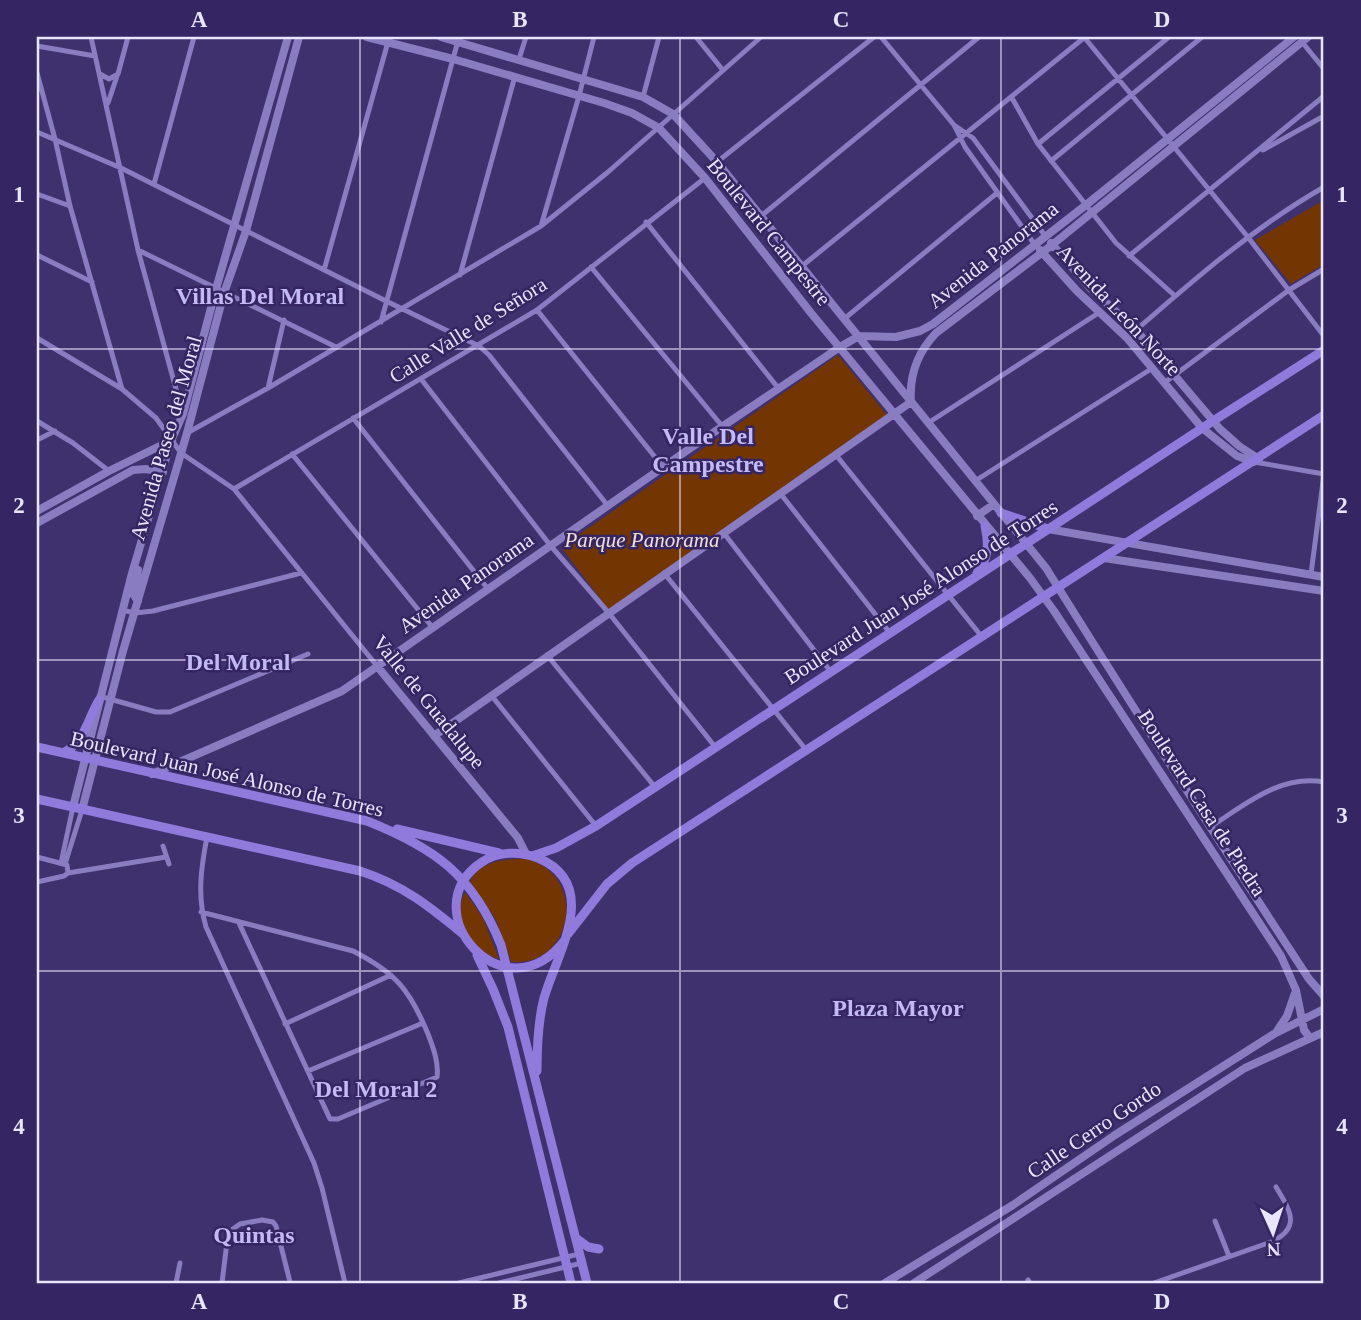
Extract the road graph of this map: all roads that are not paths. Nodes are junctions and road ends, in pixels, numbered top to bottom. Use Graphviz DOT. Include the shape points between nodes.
graph roads {
  1 [pos="91,37"];
  2 [pos="128,37"];
  3 [pos="194,37"];
  4 [pos="288,37"];
  5 [pos="299,37"];
  6 [pos="367,37"];
  7 [pos="441,37"];
  8 [pos="526,37"];
  9 [pos="594,37"];
  10 [pos="659,37"];
  11 [pos="695,37"];
  12 [pos="761,37"];
  13 [pos="874,37"];
  14 [pos="881,37"];
  15 [pos="979,37"];
  16 [pos="1084,37"];
  17 [pos="1170,37"];
  18 [pos="1202,37"];
  19 [pos="1300,38"];
  20 [pos="459,39"];
  21 [pos="388,42"];
  22 [pos="37,46"];
  23 [pos="95,56"];
  24 [pos="453,59"];
  25 [pos="519,59"];
  26 [pos="722,69"];
  27 [pos="1324,69"];
  28 [pos="37,73"];
  29 [pos="99,73"];
  30 [pos="118,74"];
  31 [pos="515,76"];
  32 [pos="583,78"];
  33 [pos="1119,79"];
  34 [pos="921,84"];
  35 [pos="1132,95"];
  36 [pos="579,96"];
  37 [pos="1324,96"];
  38 [pos="643,97"];
  39 [pos="1012,98"];
  40 [pos="108,103"];
  41 [pos="673,114"];
  42 [pos="1324,116"];
  43 [pos="954,125"];
  44 [pos="659,128"];
  45 [pos="37,132"];
  46 [pos="967,132"];
  47 [pos="960,137"];
  48 [pos="55,139"];
  49 [pos="1171,142"];
  50 [pos="1038,144"];
  51 [pos="1251,157"];
  52 [pos="1051,161"];
  53 [pos="717,162"];
  54 [pos="121,168"];
  55 [pos="705,178"];
  56 [pos="154,184"];
  57 [pos="1324,187"];
  58 [pos="1209,189"];
  59 [pos="997,192"];
  60 [pos="37,194"];
  61 [pos="70,206"];
  62 [pos="1089,209"];
  63 [pos="761,216"];
  64 [pos="646,222"];
  65 [pos="235,226"];
  66 [pos="541,226"];
  67 [pos="246,230"];
  68 [pos="1247,236"];
  69 [pos="1046,237"];
  70 [pos="1035,245"];
  71 [pos="1052,245"];
  72 [pos="138,250"];
  73 [pos="1042,253"];
  74 [pos="37,255"];
  75 [pos="1129,256"];
  76 [pos="802,266"];
  77 [pos="591,267"];
  78 [pos="1324,269"];
  79 [pos="324,270"];
  80 [pos="460,275"];
  81 [pos="92,282"];
  82 [pos="1289,290"];
  83 [pos="220,291"];
  84 [pos="1174,295"];
  85 [pos="386,301"];
  86 [pos="403,309"];
  87 [pos="537,310"];
  88 [pos="1100,312"];
  89 [pos="844,319"];
  90 [pos="284,320"];
  91 [pos="381,322"];
  92 [pos="1136,330"];
  93 [pos="1324,336"];
  94 [pos="859,337"];
  95 [pos="37,338"];
  96 [pos="1127,338"];
  97 [pos="479,346"];
  98 [pos="336,347"];
  99 [pos="840,347"];
  100 [pos="1324,350"];
  101 [pos="1151,369"];
  102 [pos="1174,376"];
  103 [pos="421,379"];
  104 [pos="1164,383"];
  105 [pos="268,388"];
  106 [pos="122,389"];
  107 [pos="779,389"];
  108 [pos="911,402"];
  109 [pos="183,414"];
  110 [pos="893,414"];
  111 [pos="1324,415"];
  112 [pos="353,418"];
  113 [pos="37,421"];
  114 [pos="1213,421"];
  115 [pos="928,423"];
  116 [pos="722,426"];
  117 [pos="1202,428"];
  118 [pos="1220,429"];
  119 [pos="55,431"];
  120 [pos="187,433"];
  121 [pos="37,434"];
  122 [pos="46,435"];
  123 [pos="1211,437"];
  124 [pos="37,440"];
  125 [pos="171,441"];
  126 [pos="181,453"];
  127 [pos="292,454"];
  128 [pos="836,455"];
  129 [pos="1259,462"];
  130 [pos="663,467"];
  131 [pos="109,471"];
  132 [pos="163,472"];
  133 [pos="1324,474"];
  134 [pos="975,481"];
  135 [pos="234,489"];
  136 [pos="780,493"];
  137 [pos="51,503"];
  138 [pos="994,504"];
  139 [pos="608,506"];
  140 [pos="37,512"];
  141 [pos="57,513"];
  142 [pos="1001,513"];
  143 [pos="977,516"];
  144 [pos="37,523"];
  145 [pos="985,526"];
  146 [pos="1048,529"];
  147 [pos="723,532"];
  148 [pos="1128,542"];
  149 [pos="550,545"];
  150 [pos="1026,545"];
  151 [pos="140,546"];
  152 [pos="1011,554"];
  153 [pos="1104,558"];
  154 [pos="302,573"];
  155 [pos="664,573"];
  156 [pos="1311,574"];
  157 [pos="1324,577"];
  158 [pos="973,580"];
  159 [pos="1058,588"];
  160 [pos="488,589"];
  161 [pos="1324,592"];
  162 [pos="949,594"];
  163 [pos="1044,597"];
  164 [pos="138,601"];
  165 [pos="122,610"];
  166 [pos="608,612"];
  167 [pos="135,613"];
  168 [pos="433,628"];
  169 [pos="890,633"];
  170 [pos="982,637"];
  171 [pos="308,653"];
  172 [pos="547,656"];
  173 [pos="377,666"];
  174 [pos="831,672"];
  175 [pos="491,695"];
  176 [pos="99,699"];
  177 [pos="111,700"];
  178 [pos="775,709"];
  179 [pos="434,736"];
  180 [pos="1157,745"];
  181 [pos="37,747"];
  182 [pos="716,748"];
  183 [pos="807,751"];
  184 [pos="1147,751"];
  185 [pos="64,753"];
  186 [pos="90,760"];
  187 [pos="152,774"];
  188 [pos="1324,782"];
  189 [pos="655,787"];
  190 [pos="37,799"];
  191 [pos="78,806"];
  192 [pos="368,821"];
  193 [pos="596,826"];
  194 [pos="1210,827"];
  195 [pos="207,837"];
  196 [pos="163,846"];
  197 [pos="504,854"];
  198 [pos="529,855"];
  199 [pos="37,857"];
  200 [pos="166,857"];
  201 [pos="63,864"];
  202 [pos="169,864"];
  203 [pos="68,873"];
  204 [pos="464,881"];
  205 [pos="37,882"];
  206 [pos="201,912"];
  207 [pos="239,923"];
  208 [pos="464,935"];
  209 [pos="566,937"];
  210 [pos="474,950"];
  211 [pos="507,968"];
  212 [pos="391,975"];
  213 [pos="1296,990"];
  214 [pos="1324,996"];
  215 [pos="1324,1009"];
  216 [pos="1302,1019"];
  217 [pos="423,1023"];
  218 [pos="285,1024"];
  219 [pos="1283,1029"];
  220 [pos="1324,1032"];
  221 [pos="1274,1034"];
  222 [pos="1310,1038"];
  223 [pos="1290,1046"];
  224 [pos="308,1071"];
  225 [pos="537,1087"];
  226 [pos="1276,1187"];
  227 [pos="1215,1220"];
  228 [pos="575,1236"];
  229 [pos="599,1249"];
  230 [pos="1229,1256"];
  231 [pos="581,1259"];
  232 [pos="566,1262"];
  233 [pos="180,1263"];
  234 [pos="176,1283"];
  235 [pos="222,1283"];
  236 [pos="290,1283"];
  237 [pos="345,1283"];
  238 [pos="458,1283"];
  239 [pos="499,1283"];
  240 [pos="571,1283"];
  241 [pos="587,1283"];
  242 [pos="886,1283"];
  243 [pos="914,1283"];
  244 [pos="1154,1283"];
  1 -- 23 [label="street"];
  2 -- 30 [label="street"];
  3 -- 56 [label="street"];
  4 -- 65 [label="street, Avenida Paseo del Moral"];
  5 -- 67 [label="street, Avenida Paseo del Moral"];
  6 -- 21 [label="street, Boulevard Campestre"];
  7 -- 20 [label="street, Boulevard Campestre"];
  8 -- 25 [label="street"];
  9 -- 32 [label="street"];
  10 -- 38 [label="street"];
  11 -- 26 [label="street"];
  12 -- 26 [label="street"];
  13 -- 53 [label="street"];
  14 -- 34 [label="street, Avenida León Norte"];
  15 -- 34 [label="street"];
  16 -- 33 [label="street"];
  16 -- 39 [label="street"];
  17 -- 33 [label="street"];
  18 -- 35 [label="street"];
  19 -- 27 [label="street"];
  19 -- 49 [label="street, Avenida Panorama"];
  20 -- 24 [label="street"];
  20 -- 25 [label="street, Boulevard Campestre"];
  21 -- 24 [label="street, Boulevard Campestre"];
  21 -- 79 [label="street"];
  22 -- 23 [label="street"];
  23 -- 29 [label="street"];
  24 -- 31 [label="street, Boulevard Campestre"];
  24 -- 85 [label="street"];
  25 -- 32 [label="street, Boulevard Campestre"];
  26 -- 41 [label="street"];
  28 -- 48 [label="street"];
  29 -- 30 [label="street" via="106,79"];
  29 -- 40 [label="street"];
  30 -- 40 [label="street"];
  31 -- 36 [label="street, Boulevard Campestre"];
  31 -- 80 [label="street"];
  32 -- 36 [label="street"];
  32 -- 38 [label="street, Boulevard Campestre"];
  33 -- 35 [label="street"];
  33 -- 50 [label="street"];
  34 -- 43 [label="street, Avenida León Norte"];
  34 -- 63 [label="street"];
  35 -- 49 [label="street"];
  35 -- 52 [label="street"];
  36 -- 44 [label="street, Boulevard Campestre" via="632,113"];
  36 -- 66 [label="street"];
  37 -- 51 [label="street"];
  38 -- 41 [label="street, Boulevard Campestre"];
  39 -- 46 [label="street"];
  39 -- 50 [label="street"];
  40 -- 54 [label="street"];
  41 -- 44 [label="street"];
  41 -- 53 [label="street, Boulevard Campestre"];
  42 -- 51 [label="street"];
  43 -- 46 [label="street, Avenida León Norte"];
  43 -- 47 [label="street, Avenida León Norte"];
  44 -- 55 [label="street, Boulevard Campestre"];
  44 -- 66 [label="street"];
  45 -- 48 [label="street"];
  46 -- 47 [label="street"];
  46 -- 69 [label="street, Avenida León Norte"];
  47 -- 59 [label="street, Avenida León Norte"];
  47 -- 76 [label="street"];
  48 -- 54 [label="street"];
  48 -- 61 [label="street"];
  49 -- 58 [label="street"];
  49 -- 62 [label="street, Avenida Panorama"];
  50 -- 52 [label="street"];
  51 -- 58 [label="street"];
  52 -- 62 [label="street"];
  53 -- 63 [label="street, Boulevard Campestre"];
  54 -- 56 [label="street"];
  54 -- 72 [label="street"];
  55 -- 64 [label="street, Calle Valle de Señora"];
  55 -- 99 [label="street, Boulevard Campestre"];
  56 -- 65 [label="street"];
  57 -- 68 [label="street"];
  58 -- 68 [label="street"];
  58 -- 75 [label="street"];
  59 -- 70 [label="street, Avenida León Norte"];
  59 -- 89 [label="street"];
  60 -- 61 [label="street"];
  61 -- 81 [label="street"];
  62 -- 69 [label="street, Avenida Panorama"];
  62 -- 71 [label="street, Avenida Panorama"];
  62 -- 75 [label="street"];
  63 -- 76 [label="street, Boulevard Campestre"];
  64 -- 77 [label="street, Calle Valle de Señora"];
  64 -- 107 [label="street"];
  65 -- 67 [label="street"];
  65 -- 83 [label="street, Avenida Paseo del Moral"];
  66 -- 80 [label="street"];
  67 -- 79 [label="street"];
  67 -- 83 [label="street, Avenida Paseo del Moral"];
  68 -- 82 [label="street"];
  68 -- 84 [label="street"];
  69 -- 70 [label="street, Avenida Panorama"];
  69 -- 71 [label="street, Avenida León Norte"];
  70 -- 73 [label="street, Avenida León Norte"];
  70 -- 94 [label="street, Avenida Panorama" via="920,331 896,337"];
  71 -- 73 [label="street, Avenida Panorama"];
  71 -- 92 [label="street, Avenida León Norte"];
  72 -- 83 [label="street"];
  72 -- 109 [label="street"];
  73 -- 88 [label="street, Avenida León Norte"];
  73 -- 108 [label="street, Avenida Panorama" via="926,343 912,372"];
  74 -- 81 [label="street"];
  75 -- 84 [label="street"];
  76 -- 89 [label="street, Boulevard Campestre"];
  77 -- 87 [label="street, Calle Valle de Señora"];
  77 -- 116 [label="street"];
  78 -- 82 [label="street"];
  79 -- 85 [label="street"];
  80 -- 86 [label="street"];
  81 -- 106 [label="street"];
  82 -- 93 [label="street"];
  82 -- 102 [label="street"];
  83 -- 90 [label="street"];
  83 -- 109 [label="street, Avenida Paseo del Moral"];
  83 -- 120 [label="street, Avenida Paseo del Moral"];
  84 -- 92 [label="street"];
  85 -- 86 [label="street"];
  85 -- 91 [label="street"];
  86 -- 91 [label="street"];
  86 -- 97 [label="street"];
  87 -- 97 [label="street, Calle Valle de Señora"];
  87 -- 130 [label="street"];
  88 -- 96 [label="street, Avenida León Norte"];
  88 -- 115 [label="street"];
  89 -- 94 [label="street, Boulevard Campestre"];
  90 -- 98 [label="street"];
  90 -- 105 [label="street"];
  91 -- 98 [label="street"];
  92 -- 96 [label="street"];
  92 -- 102 [label="street, Avenida León Norte"];
  94 -- 99 [label="street, Avenida Panorama"];
  94 -- 108 [label="street, Boulevard Campestre"];
  95 -- 106 [label="street, Valle de Guadalupe"];
  96 -- 101 [label="street, Avenida León Norte"];
  97 -- 103 [label="street, Calle Valle de Señora"];
  97 -- 139 [label="street"];
  98 -- 105 [label="street"];
  99 -- 107 [label="street, Avenida Panorama"];
  99 -- 110 [label="street, Boulevard Campestre"];
  100 -- 114 [label="main road, Boulevard Juan José Alonso de Torres"];
  101 -- 104 [label="street, Avenida León Norte"];
  101 -- 134 [label="street"];
  102 -- 104 [label="street"];
  102 -- 114 [label="street, Avenida León Norte"];
  103 -- 112 [label="street, Calle Valle de Señora"];
  103 -- 149 [label="street"];
  104 -- 117 [label="street, Avenida León Norte"];
  105 -- 120 [label="street"];
  106 -- 125 [label="street, Valle de Guadalupe" via="156,418"];
  107 -- 116 [label="street, Avenida Panorama"];
  108 -- 110 [label="street"];
  108 -- 115 [label="street, Boulevard Campestre"];
  109 -- 125 [label="street, Avenida Paseo del Moral"];
  110 -- 128 [label="street"];
  110 -- 143 [label="street, Boulevard Campestre"];
  111 -- 129 [label="main road"];
  112 -- 127 [label="street, Calle Valle de Señora"];
  112 -- 160 [label="street"];
  113 -- 119 [label="street"];
  114 -- 117 [label="main road, Boulevard Juan José Alonso de Torres"];
  114 -- 118 [label="street, Avenida León Norte"];
  115 -- 134 [label="street, Boulevard Campestre"];
  116 -- 130 [label="street, Avenida Panorama"];
  117 -- 123 [label="street, Avenida León Norte"];
  117 -- 146 [label="main road, Boulevard Juan José Alonso de Torres"];
  118 -- 123 [label="street"];
  118 -- 129 [label="street, Avenida León Norte"];
  119 -- 122 [label="street"];
  119 -- 131 [label="street"];
  120 -- 125 [label="street"];
  120 -- 126 [label="street, Avenida Paseo del Moral"];
  121 -- 122 [label="street"];
  122 -- 124 [label="street"];
  123 -- 129 [label="street, Avenida León Norte" via="1237,456"];
  125 -- 126 [label="street, Valle de Guadalupe"];
  125 -- 131 [label="street"];
  125 -- 132 [label="street, Avenida Paseo del Moral"];
  126 -- 135 [label="street, Valle de Guadalupe"];
  126 -- 164 [label="street, Avenida Paseo del Moral"];
  127 -- 135 [label="street, Calle Valle de Señora"];
  127 -- 168 [label="street"];
  128 -- 136 [label="street"];
  128 -- 162 [label="street"];
  129 -- 133 [label="street"];
  129 -- 148 [label="main road"];
  130 -- 139 [label="street, Avenida Panorama"];
  131 -- 137 [label="street"];
  132 -- 141 [label="street" via="133,470"];
  132 -- 151 [label="street, Avenida Paseo del Moral"];
  133 -- 156 [label="street"];
  134 -- 138 [label="street, Boulevard Campestre"];
  135 -- 154 [label="street, Valle de Guadalupe"];
  136 -- 147 [label="street"];
  136 -- 169 [label="street"];
  137 -- 140 [label="street"];
  137 -- 141 [label="street"];
  138 -- 142 [label="street, Boulevard Campestre"];
  138 -- 143 [label="street"];
  139 -- 149 [label="street, Avenida Panorama"];
  141 -- 144 [label="street"];
  142 -- 146 [label="main road"];
  142 -- 150 [label="street, Boulevard Campestre"];
  143 -- 145 [label="street, Boulevard Campestre"];
  145 -- 152 [label="street, Boulevard Campestre"];
  145 -- 158 [label="main road" via="987,557"];
  146 -- 148 [label="street"];
  146 -- 150 [label="main road, Boulevard Juan José Alonso de Torres"];
  147 -- 155 [label="street"];
  147 -- 174 [label="street"];
  148 -- 153 [label="main road"];
  148 -- 156 [label="street"];
  149 -- 160 [label="street, Avenida Panorama"];
  149 -- 166 [label="street"];
  150 -- 152 [label="main road, Boulevard Juan José Alonso de Torres"];
  150 -- 159 [label="street, Boulevard Campestre"];
  151 -- 164 [label="street" via="133,594"];
  151 -- 165 [label="street, Avenida Paseo del Moral"];
  152 -- 158 [label="main road, Boulevard Juan José Alonso de Torres"];
  152 -- 163 [label="street, Boulevard Campestre"];
  153 -- 159 [label="main road"];
  153 -- 161 [label="street"];
  154 -- 167 [label="street"];
  154 -- 173 [label="street, Valle de Guadalupe"];
  155 -- 166 [label="street"];
  155 -- 178 [label="street"];
  156 -- 157 [label="street"];
  158 -- 162 [label="main road, Boulevard Juan José Alonso de Torres"];
  159 -- 163 [label="main road"];
  159 -- 180 [label="street, Boulevard Casa de Piedra"];
  160 -- 168 [label="street, Avenida Panorama"];
  162 -- 169 [label="main road, Boulevard Juan José Alonso de Torres"];
  162 -- 170 [label="street"];
  163 -- 170 [label="main road"];
  163 -- 184 [label="street, Boulevard Casa de Piedra"];
  164 -- 167 [label="street, Avenida Paseo del Moral"];
  165 -- 167 [label="street"];
  165 -- 176 [label="street, Avenida Paseo del Moral"];
  166 -- 172 [label="street"];
  166 -- 182 [label="street"];
  167 -- 177 [label="street, Avenida Paseo del Moral"];
  168 -- 173 [label="street, Avenida Panorama"];
  169 -- 174 [label="main road, Boulevard Juan José Alonso de Torres"];
  170 -- 183 [label="main road"];
  171 -- 177 [label="street" via="170,712"];
  172 -- 175 [label="street"];
  172 -- 189 [label="street"];
  173 -- 179 [label="street, Valle de Guadalupe"];
  173 -- 187 [label="street, Avenida Panorama" via="330,697"];
  174 -- 178 [label="main road, Boulevard Juan José Alonso de Torres"];
  175 -- 179 [label="street"];
  175 -- 193 [label="street"];
  176 -- 177 [label="street"];
  176 -- 185 [label="main road" via="82,737"];
  176 -- 186 [label="street, Avenida Paseo del Moral"];
  177 -- 186 [label="street, Avenida Paseo del Moral"];
  178 -- 182 [label="main road, Boulevard Juan José Alonso de Torres"];
  178 -- 183 [label="street"];
  179 -- 198 [label="street, Valle de Guadalupe"];
  180 -- 184 [label="street"];
  180 -- 194 [label="street, Boulevard Casa de Piedra"];
  181 -- 185 [label="main road, Boulevard Juan José Alonso de Torres"];
  182 -- 189 [label="main road, Boulevard Juan José Alonso de Torres"];
  183 -- 209 [label="main road" via="618,874"];
  184 -- 213 [label="street, Boulevard Casa de Piedra" via="1281,956"];
  185 -- 186 [label="main road, Boulevard Juan José Alonso de Torres"];
  186 -- 187 [label="main road, Boulevard Juan José Alonso de Torres"];
  186 -- 191 [label="street, Avenida Paseo del Moral"];
  187 -- 192 [label="main road, Boulevard Juan José Alonso de Torres"];
  188 -- 194 [label="street" via="1303,780 1278,786"];
  189 -- 193 [label="main road, Boulevard Juan José Alonso de Torres"];
  190 -- 191 [label="main road"];
  191 -- 195 [label="main road"];
  191 -- 201 [label="street"];
  192 -- 197 [label="main road"];
  192 -- 204 [label="main road, Boulevard Juan José Alonso de Torres" via="426,848"];
  193 -- 198 [label="main road, Boulevard Juan José Alonso de Torres" via="556,848"];
  194 -- 214 [label="street, Boulevard Casa de Piedra"];
  195 -- 206 [label="street" via="200,879"];
  195 -- 208 [label="main road" via="377,877 421,899"];
  196 -- 200 [label="street"];
  197 -- 198 [label="main road"];
  197 -- 204 [label="main road" via="485,859"];
  198 -- 209 [label="main road" via="550,864 564,878 572,915"];
  199 -- 201 [label="street"];
  200 -- 202 [label="street"];
  200 -- 203 [label="street"];
  201 -- 203 [label="street" via="69,867"];
  203 -- 205 [label="street"];
  204 -- 208 [label="main road" via="458,890 457,908"];
  204 -- 211 [label="main road, Boulevard Juan José Alonso de Torres" via="488,917"];
  206 -- 207 [label="street"];
  206 -- 237 [label="street" via="314,1163"];
  207 -- 212 [label="street" via="353,951"];
  207 -- 218 [label="street"];
  208 -- 210 [label="main road"];
  209 -- 211 [label="main road" via="557,951 535,964"];
  209 -- 225 [label="main road" via="544,999"];
  210 -- 211 [label="main road"];
  210 -- 232 [label="main road" via="508,1027"];
  211 -- 225 [label="main road, Boulevard Juan José Alonso de Torres"];
  212 -- 217 [label="street" via="412,999"];
  212 -- 218 [label="street"];
  213 -- 216 [label="street, Boulevard Casa de Piedra"];
  213 -- 221 [label="street" via="1287,1016"];
  215 -- 216 [label="street, Calle Cerro Gordo"];
  216 -- 219 [label="street, Calle Cerro Gordo"];
  216 -- 222 [label="street, Boulevard Casa de Piedra"];
  217 -- 224 [label="street"];
  217 -- 224 [label="street" via="438,1068 437,1077 430,1081 332,1120"];
  218 -- 224 [label="street"];
  219 -- 221 [label="street, Calle Cerro Gordo"];
  219 -- 223 [label="street" via="1296,1032"];
  220 -- 222 [label="street, Calle Cerro Gordo"];
  221 -- 242 [label="street, Calle Cerro Gordo"];
  222 -- 223 [label="street, Calle Cerro Gordo"];
  223 -- 243 [label="street, Calle Cerro Gordo" via="1245,1068"];
  225 -- 228 [label="main road"];
  226 -- 230 [label="street" via="1290,1216 1290,1228 1271,1242"];
  227 -- 230 [label="street"];
  228 -- 229 [label="main road"];
  228 -- 231 [label="main road"];
  230 -- 244 [label="street"];
  231 -- 232 [label="street"];
  231 -- 232 [label="street"];
  231 -- 241 [label="main road"];
  232 -- 238 [label="street"];
  232 -- 239 [label="street"];
  232 -- 240 [label="main road"];
  233 -- 234 [label="street"];
  235 -- 236 [label="street" via="230,1231 236,1225 262,1220 276,1226"];
}
